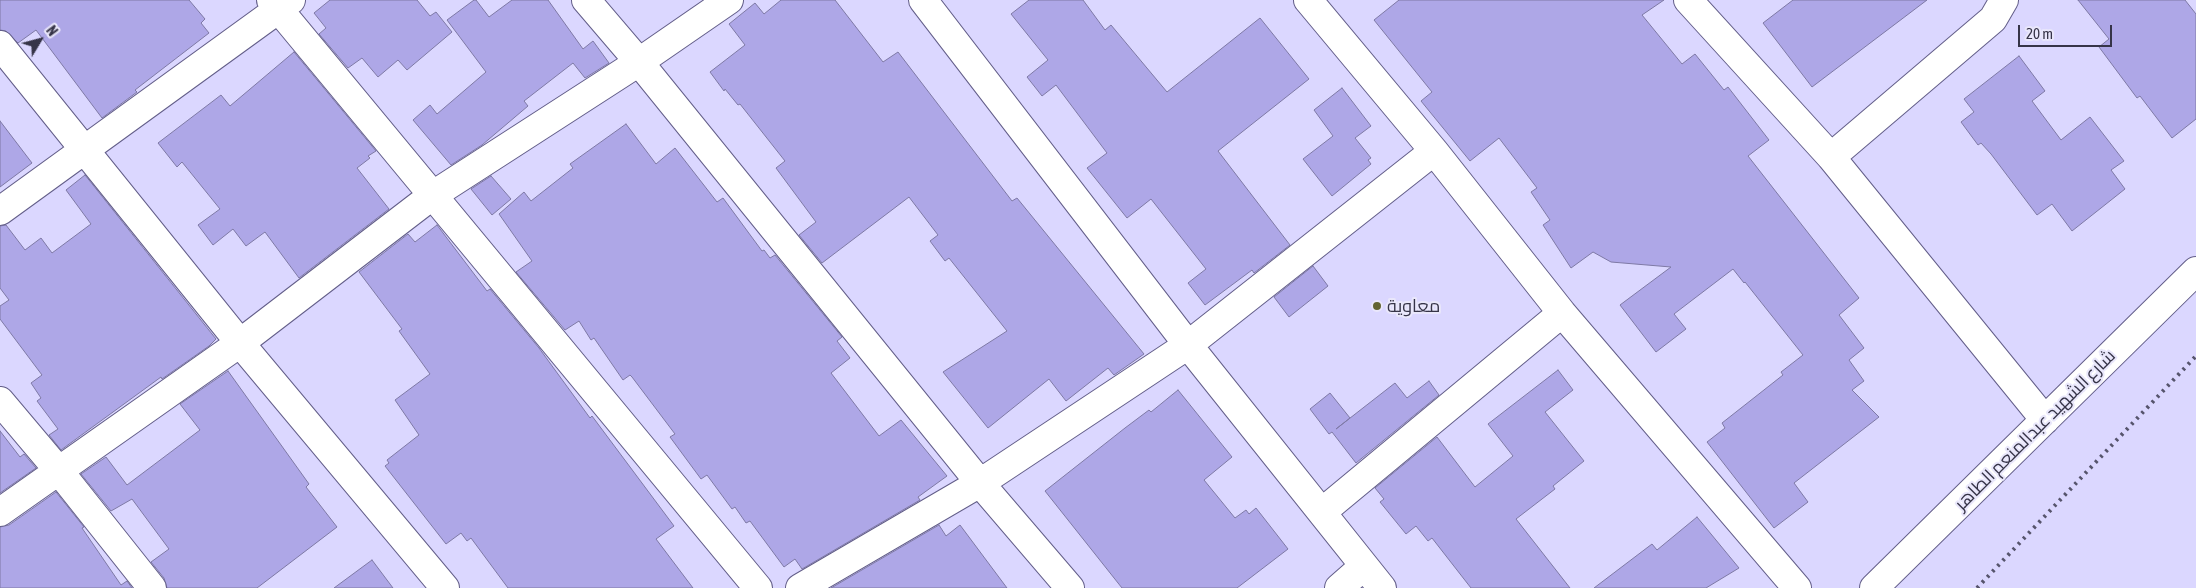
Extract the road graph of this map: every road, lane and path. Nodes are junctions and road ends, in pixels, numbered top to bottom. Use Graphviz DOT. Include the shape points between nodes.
graph roads {
  1 [pos="586,0"];
  2 [pos="729,0"];
  3 [pos="923,0"];
  4 [pos="1308,0"];
  5 [pos="1688,0"];
  6 [pos="2004,0"];
  7 [pos="280,3"];
  8 [pos="0,45"];
  9 [pos="639,62"];
  10 [pos="86,151"];
  11 [pos="1434,151"];
  12 [pos="1831,157"];
  13 [pos="433,195"];
  14 [pos="0,211"];
  15 [pos="2196,271"];
  16 [pos="1562,313"];
  17 [pos="240,343"];
  18 [pos="1188,346"];
  19 [pos="0,401"];
  20 [pos="2045,420"];
  21 [pos="59,471"];
  22 [pos="980,483"];
  23 [pos="0,512"];
  24 [pos="1322,512"];
  25 [pos="1364,566"];
  26 [pos="152,588"];
  27 [pos="445,588"];
  28 [pos="758,588"];
  29 [pos="800,588"];
  30 [pos="1070,588"];
  31 [pos="1339,588"];
  32 [pos="1382,588"];
  33 [pos="1797,588"];
  34 [pos="1874,588"];
  1 -- 9 [label="street"];
  2 -- 9 [label="street"];
  3 -- 18 [label="street"];
  4 -- 11 [label="street"];
  5 -- 12 [label="street"];
  6 -- 12 [label="street" via="1993,19"];
  7 -- 10 [label="street"];
  7 -- 13 [label="street"];
  8 -- 10 [label="street"];
  9 -- 13 [label="street"];
  9 -- 22 [label="street"];
  10 -- 14 [label="street"];
  10 -- 17 [label="street"];
  11 -- 16 [label="street"];
  11 -- 18 [label="street"];
  12 -- 20 [label="street"];
  13 -- 17 [label="street"];
  13 -- 28 [label="street"];
  15 -- 20 [label="street, شارع الشهيد عبدالمنعم الطاهر"];
  16 -- 24 [label="street"];
  16 -- 33 [label="street"];
  17 -- 21 [label="street"];
  17 -- 27 [label="street"];
  18 -- 22 [label="street"];
  18 -- 24 [label="street"];
  19 -- 21 [label="street"];
  20 -- 34 [label="street, شارع الشهيد عبدالمنعم الطاهر"];
  21 -- 23 [label="street"];
  21 -- 26 [label="street"];
  22 -- 29 [label="street"];
  22 -- 30 [label="street"];
  24 -- 25 [label="street"];
  25 -- 31 [label="street"];
  25 -- 32 [label="street"];
}
